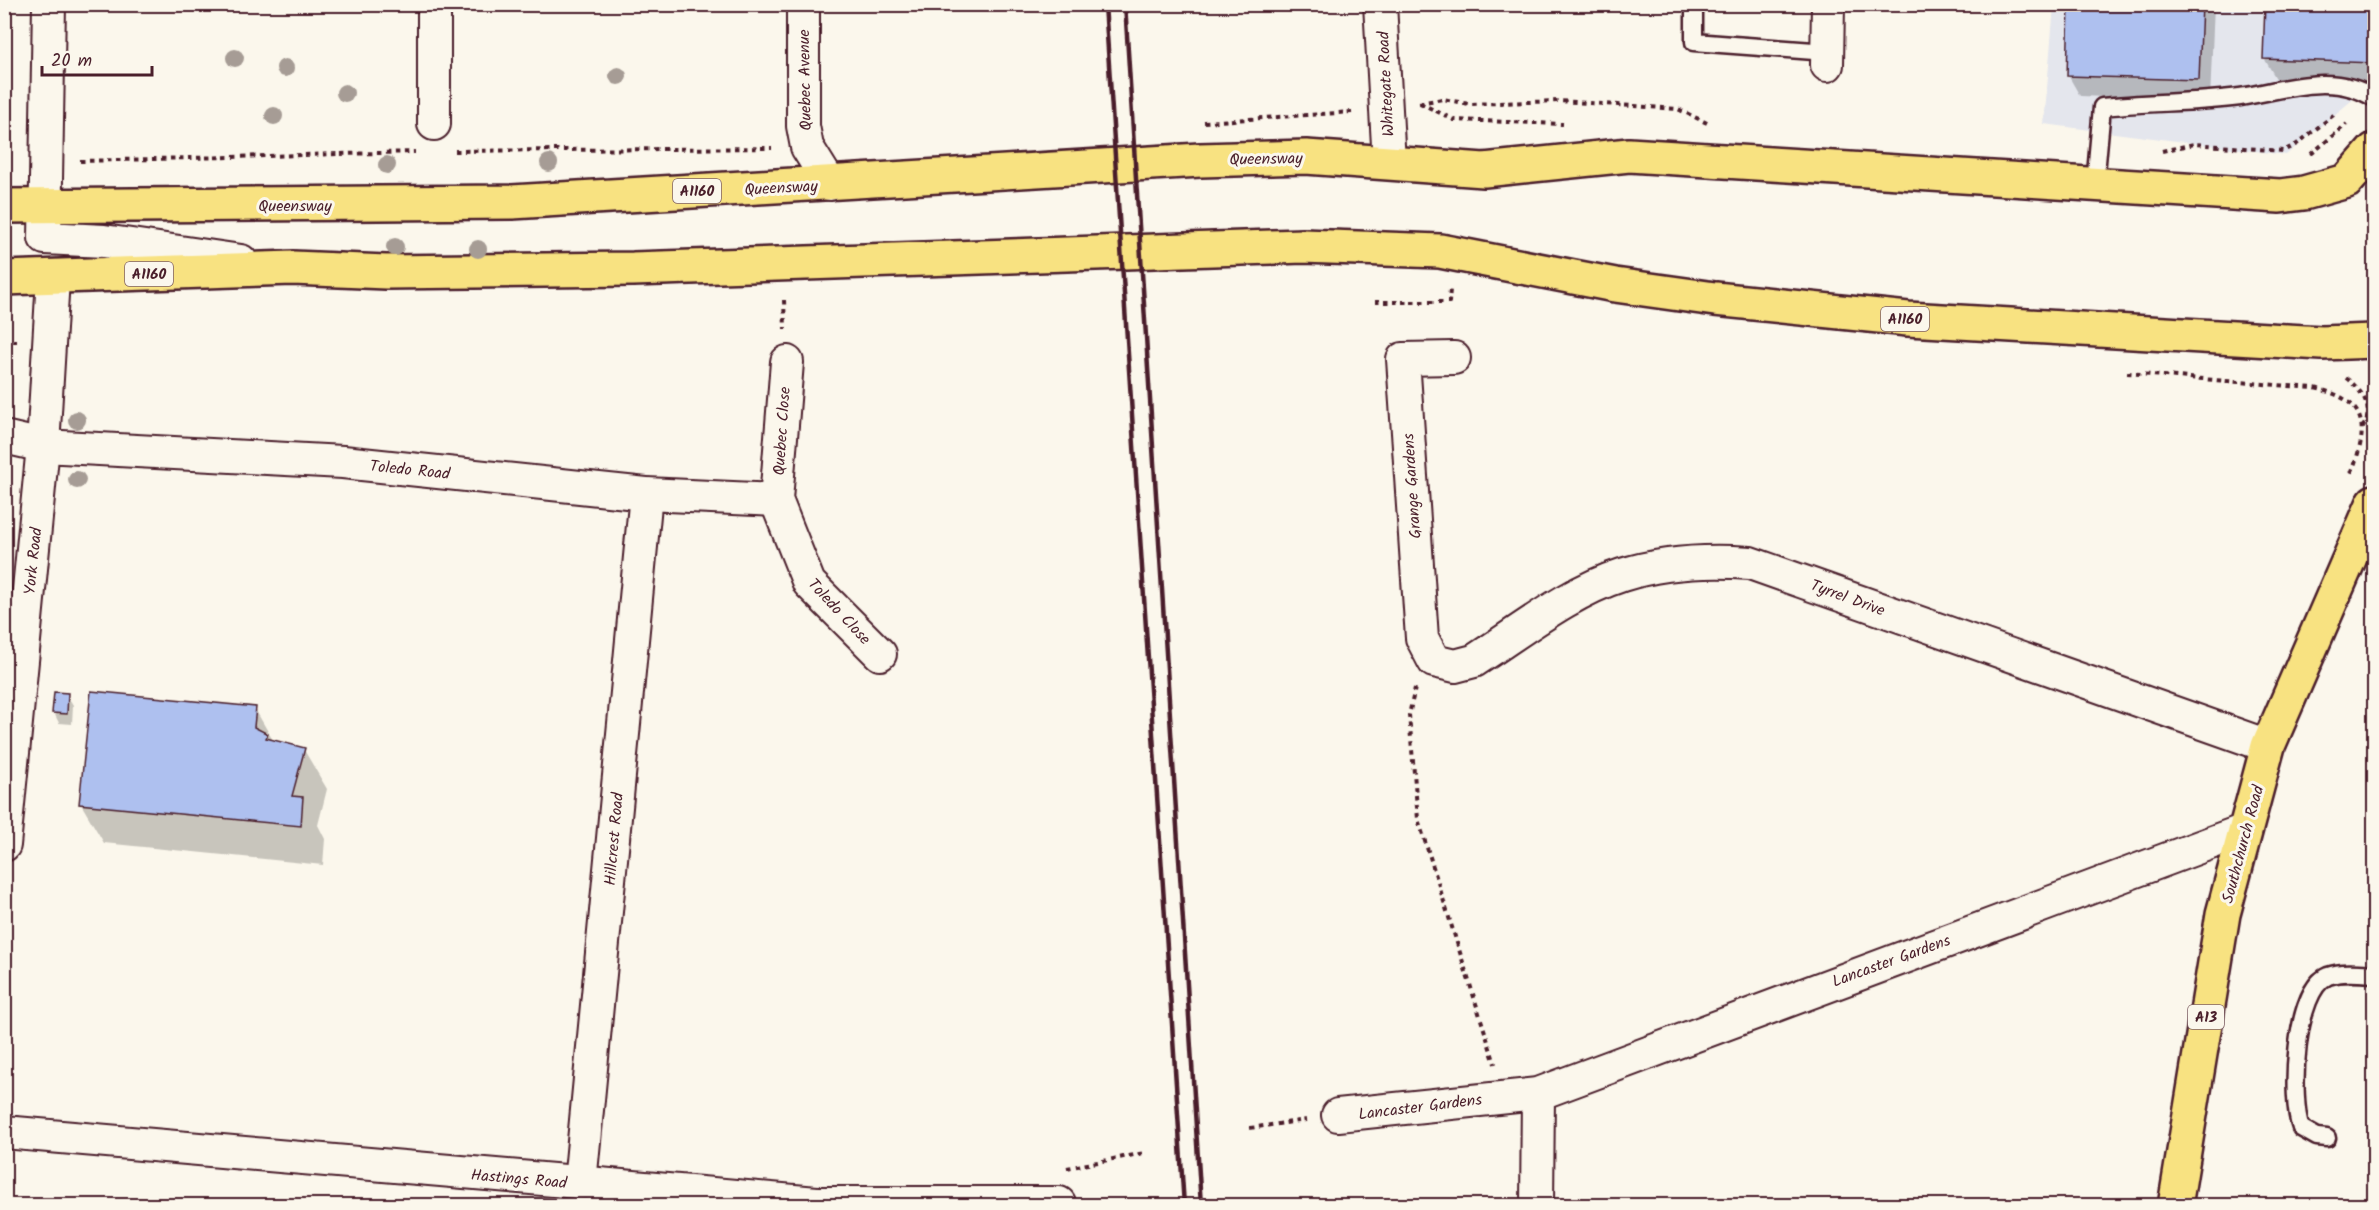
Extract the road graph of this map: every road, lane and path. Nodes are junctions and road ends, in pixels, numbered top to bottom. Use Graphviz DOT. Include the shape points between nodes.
graph roads {
  1 [pos="49,4"];
  2 [pos="434,4"];
  3 [pos="803,4"];
  4 [pos="1380,4"];
  5 [pos="1694,4"];
  6 [pos="1828,4"];
  7 [pos="1827,59"];
  8 [pos="2374,97"];
  9 [pos="1420,103"];
  10 [pos="1386,107"];
  11 [pos="1494,123"];
  12 [pos="434,124"];
  13 [pos="2347,124"];
  14 [pos="1714,126"];
  15 [pos="2322,145"];
  16 [pos="2374,150"];
  17 [pos="2152,153"];
  18 [pos="1389,163"];
  19 [pos="830,184"];
  20 [pos="2095,185"];
  21 [pos="46,205"];
  22 [pos="4,206"];
  23 [pos="293,268"];
  24 [pos="4,278"];
  25 [pos="53,278"];
  26 [pos="1376,302"];
  27 [pos="1437,302"];
  28 [pos="2374,341"];
  29 [pos="1454,358"];
  30 [pos="787,362"];
  31 [pos="2127,373"];
  32 [pos="2343,377"];
  33 [pos="2362,428"];
  34 [pos="4,437"];
  35 [pos="43,446"];
  36 [pos="2347,485"];
  37 [pos="646,494"];
  38 [pos="776,500"];
  39 [pos="2374,502"];
  40 [pos="880,654"];
  41 [pos="1434,661"];
  42 [pos="2268,746"];
  43 [pos="5,827"];
  44 [pos="2246,830"];
  45 [pos="2374,974"];
  46 [pos="1487,1044"];
  47 [pos="1538,1094"];
  48 [pos="1338,1115"];
  49 [pos="1250,1128"];
  50 [pos="4,1132"];
  51 [pos="2327,1138"];
  52 [pos="1144,1153"];
  53 [pos="579,1184"];
  54 [pos="1059,1203"];
  55 [pos="816,1204"];
  56 [pos="1537,1206"];
  57 [pos="2175,1206"];
  1 -- 21 [label="street"];
  2 -- 12 [label="street"];
  3 -- 19 [label="street, Quebec Avenue" via="803,126 807,147"];
  4 -- 10 [label="street, Whitegate Road"];
  5 -- 7 [label="lane" via="1694,42"];
  6 -- 7 [label="street"];
  8 -- 17 [label="path" via="2342,108 2283,151 2194,144"];
  8 -- 20 [label="lane" via="2350,86 2320,84 2284,86 2240,97 2102,107"];
  9 -- 10 [label="path"];
  9 -- 11 [label="path" via="1454,120"];
  9 -- 14 [label="path" via="1443,99 1469,104 1559,101 1678,109"];
  10 -- 18 [label="street, Whitegate Road"];
  13 -- 15 [label="path"];
  16 -- 20 [label="main road, A1160" via="2347,181 2304,193 2280,196"];
  18 -- 19 [label="main road, Queensway / A1160" via="1306,157 1200,160"];
  18 -- 20 [label="main road, Queensway / A1160" via="1485,170 1629,155"];
  19 -- 21 [label="main road, Queensway / A1160" via="512,202"];
  21 -- 22 [label="main road, Queensway / A1160"];
  21 -- 23 [label="street" via="45,238 104,241"];
  23 -- 25 [label="main road, A1160"];
  23 -- 28 [label="main road, A1160" via="386,272 633,269 1303,246 1440,251 1626,286 1908,319 2322,343"];
  24 -- 25 [label="main road, A1160"];
  25 -- 35 [label="street, York Road"];
  26 -- 27 [label="path"];
  29 -- 41 [label="street, Grange Gardens" via="1403,359 1422,638"];
  30 -- 38 [label="street, Quebec Close"];
  31 -- 33 [label="path" via="2336,393 2355,408"];
  32 -- 33 [label="path" via="2368,405 2368,420"];
  33 -- 36 [label="path" via="2359,454"];
  34 -- 35 [label="street, Toledo Road"];
  35 -- 37 [label="street, Toledo Road" via="343,462"];
  35 -- 43 [label="street, York Road"];
  37 -- 38 [label="street, Toledo Road"];
  37 -- 53 [label="street, Hillcrest Road"];
  38 -- 40 [label="street, Toledo Close" via="809,583"];
  39 -- 42 [label="main road, Southchurch Road / A13"];
  41 -- 42 [label="street, Tyrrel Drive" via="1455,666 1474,661 1584,591 1622,575 1713,560 1750,563"];
  41 -- 46 [label="path" via="1417,683 1409,715 1418,819"];
  42 -- 44 [label="main road, Southchurch Road / A13"];
  44 -- 47 [label="street, Lancaster Gardens"];
  44 -- 57 [label="main road, Southchurch Road / A13" via="2223,914"];
  45 -- 51 [label="lane" via="2326,976 2304,1008 2295,1113 2301,1128"];
  47 -- 48 [label="street, Lancaster Gardens"];
  47 -- 56 [label="street"];
  48 -- 49 [label="path"];
  50 -- 53 [label="street, Hastings Road"];
  52 -- 54 [label="path" via="1061,1169"];
  53 -- 55 [label="street, Hastings Road"];
  54 -- 55 [label="street, Hastings Road"];
}
